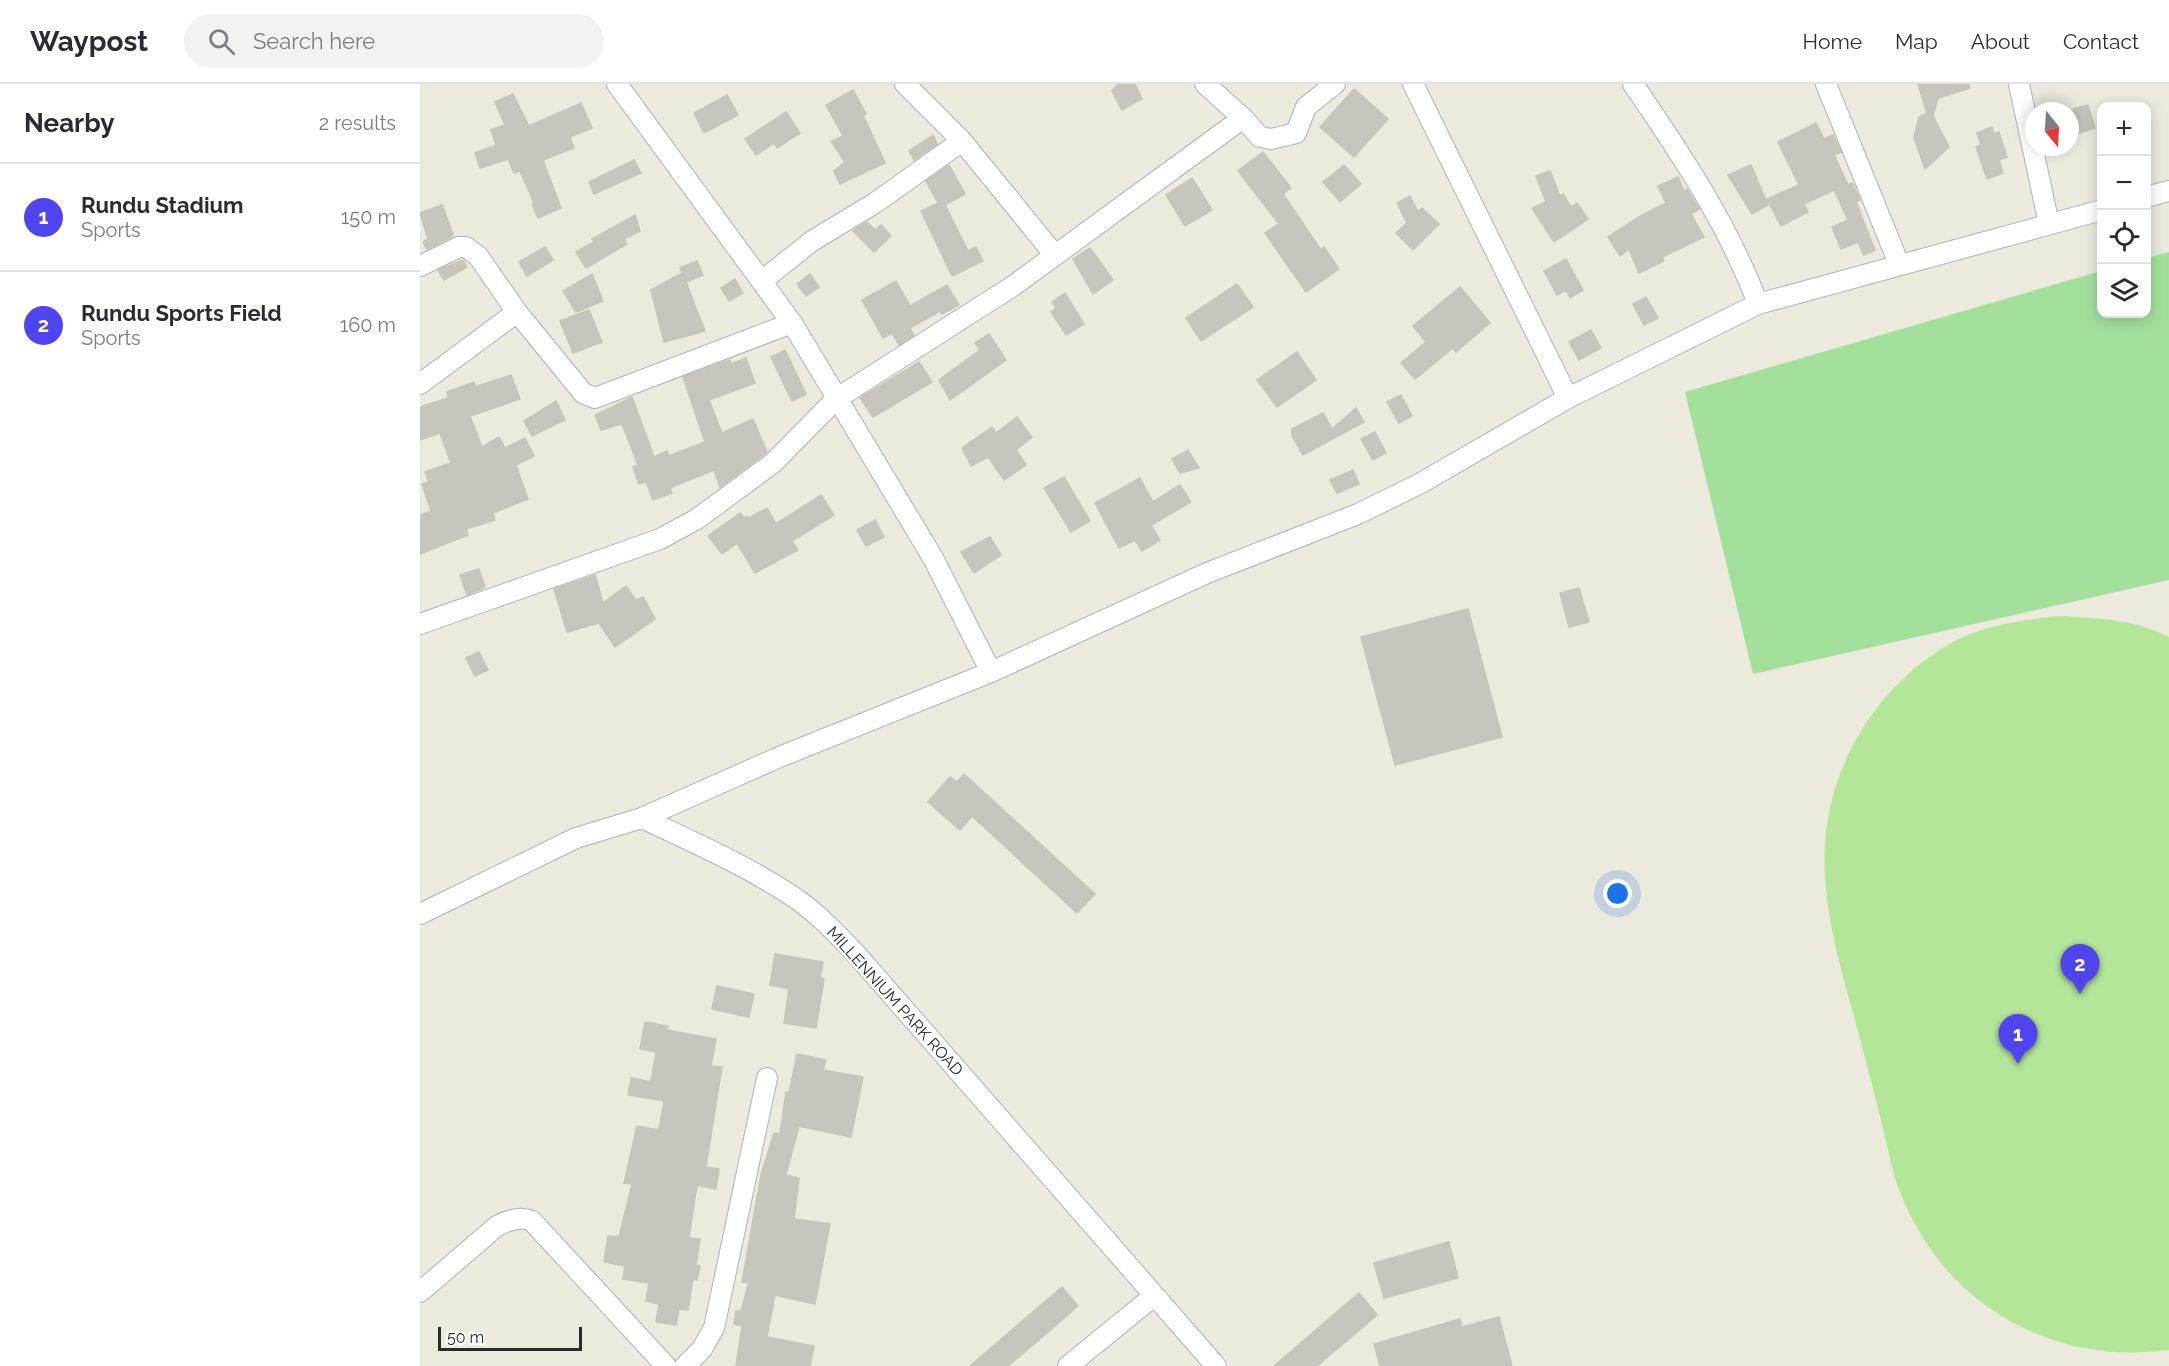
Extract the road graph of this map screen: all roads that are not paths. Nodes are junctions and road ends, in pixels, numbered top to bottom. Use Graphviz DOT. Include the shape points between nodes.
graph roads {
  1 [pos="617,84"];
  2 [pos="905,84"];
  3 [pos="1205,84"];
  4 [pos="1335,84"];
  5 [pos="1413,84"];
  6 [pos="1633,84"];
  7 [pos="1826,84"];
  8 [pos="2019,84"];
  9 [pos="1243,117"];
  10 [pos="962,141"];
  11 [pos="2169,191"];
  12 [pos="2151,196"];
  13 [pos="2097,211"];
  14 [pos="2049,224"];
  15 [pos="1054,254"];
  16 [pos="1899,264"];
  17 [pos="420,266"];
  18 [pos="763,280"];
  19 [pos="1758,304"];
  20 [pos="518,312"];
  21 [pos="792,323"];
  22 [pos="420,384"];
  23 [pos="1568,398"];
  24 [pos="836,399"];
  25 [pos="420,624"];
  26 [pos="991,672"];
  27 [pos="642,818"];
  28 [pos="420,914"];
  29 [pos="767,1078"];
  30 [pos="420,1292"];
  31 [pos="1154,1296"];
  32 [pos="666,1366"];
  33 [pos="686,1366"];
  34 [pos="1068,1366"];
  35 [pos="1216,1366"];
  1 -- 18 [label="street"];
  2 -- 10 [label="street"];
  3 -- 9 [label="street"];
  4 -- 9 [label="street" via="1306,107 1296,133 1271,139 1260,137"];
  5 -- 23 [label="street"];
  6 -- 19 [label="street" via="1692,171 1743,262"];
  7 -- 16 [label="street"];
  8 -- 14 [label="street"];
  9 -- 15 [label="street"];
  10 -- 15 [label="street"];
  10 -- 18 [label="street" via="875,203 812,241"];
  11 -- 12 [label="street"];
  13 -- 14 [label="street"];
  14 -- 16 [label="street"];
  15 -- 24 [label="street" via="997,297"];
  16 -- 19 [label="street"];
  17 -- 20 [label="street" via="452,249 466,247 478,256"];
  18 -- 21 [label="street"];
  19 -- 23 [label="street"];
  20 -- 21 [label="street" via="583,393 595,398"];
  20 -- 22 [label="street"];
  21 -- 24 [label="street"];
  23 -- 26 [label="street" via="1421,483 1358,514 1207,573"];
  24 -- 25 [label="street" via="773,463 697,519 660,539"];
  24 -- 26 [label="street" via="933,558"];
  26 -- 27 [label="street" via="777,758"];
  27 -- 28 [label="street" via="576,838"];
  27 -- 31 [label="street, MILLENNIUM PARK ROAD" via="765,880 824,921"];
  29 -- 33 [label="street" via="714,1328"];
  30 -- 32 [label="street" via="497,1226 526,1219"];
  31 -- 34 [label="street"];
  31 -- 35 [label="street, MILLENNIUM PARK ROAD"];
}
